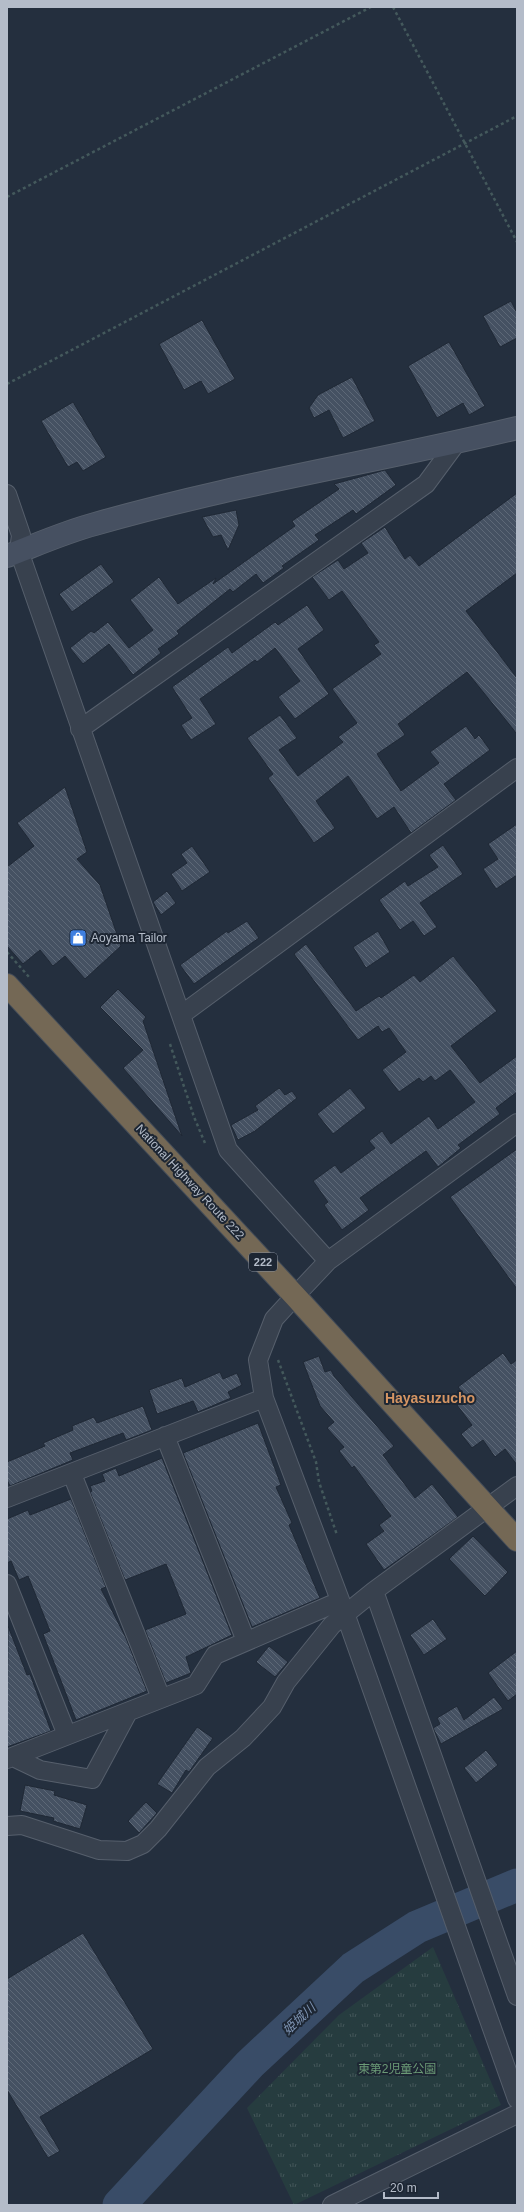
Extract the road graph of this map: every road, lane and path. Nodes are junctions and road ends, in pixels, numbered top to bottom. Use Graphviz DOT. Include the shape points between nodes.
graph roads {
  1 [pos="371,7"];
  2 [pos="393,7"];
  3 [pos="517,116"];
  4 [pos="465,143"];
  5 [pos="7,197"];
  6 [pos="517,242"];
  7 [pos="7,384"];
  8 [pos="517,428"];
  9 [pos="457,442"];
  10 [pos="7,494"];
  11 [pos="13,554"];
  12 [pos="80,729"];
  13 [pos="517,768"];
  14 [pos="7,952"];
  15 [pos="33,981"];
  16 [pos="7,984"];
  17 [pos="181,1015"];
  18 [pos="170,1043"];
  19 [pos="517,1123"];
  20 [pos="206,1145"];
  21 [pos="328,1261"];
  22 [pos="295,1296"];
  23 [pos="275,1352"];
  24 [pos="264,1398"];
  25 [pos="165,1436"];
  26 [pos="72,1474"];
  27 [pos="517,1486"];
  28 [pos="7,1498"];
  29 [pos="488,1507"];
  30 [pos="517,1540"];
  31 [pos="339,1541"];
  32 [pos="7,1584"];
  33 [pos="374,1591"];
  34 [pos="343,1608"];
  35 [pos="246,1641"];
  36 [pos="161,1698"];
  37 [pos="128,1712"];
  38 [pos="67,1735"];
  39 [pos="10,1758"];
  40 [pos="7,1826"];
  41 [pos="517,1996"];
  42 [pos="517,2099"];
  43 [pos="517,2114"];
  44 [pos="332,2205"];
  1 -- 5 [label="path"];
  2 -- 4 [label="path"];
  3 -- 4 [label="path"];
  4 -- 6 [label="path"];
  4 -- 7 [label="path"];
  8 -- 9 [label="street"];
  9 -- 11 [label="street" via="256,484 94,524"];
  9 -- 12 [label="street" via="426,484"];
  10 -- 11 [label="street" via="21,535"];
  11 -- 12 [label="street"];
  12 -- 17 [label="street"];
  13 -- 17 [label="street"];
  14 -- 15 [label="path"];
  16 -- 22 [label="highway, National Highway Route 222 / 222"];
  17 -- 21 [label="street" via="228,1150"];
  18 -- 20 [label="path"];
  19 -- 21 [label="street"];
  21 -- 22 [label="street"];
  22 -- 24 [label="street" via="274,1319 258,1360"];
  22 -- 29 [label="highway, National Highway Route 222 / 222"];
  23 -- 31 [label="path" via="316,1462 319,1482"];
  24 -- 25 [label="street"];
  24 -- 34 [label="street"];
  25 -- 26 [label="street"];
  25 -- 35 [label="street"];
  26 -- 28 [label="street"];
  26 -- 36 [label="street"];
  27 -- 29 [label="street"];
  29 -- 30 [label="highway, National Highway Route 222 / 222"];
  29 -- 33 [label="street"];
  32 -- 38 [label="street"];
  33 -- 34 [label="street"];
  33 -- 41 [label="street"];
  34 -- 35 [label="street"];
  34 -- 40 [label="street" via="286,1682 272,1707 243,1738 207,1766 158,1829 143,1844 127,1851 99,1850 22,1825"];
  34 -- 42 [label="street"];
  35 -- 36 [label="street" via="215,1655 196,1685"];
  36 -- 37 [label="street"];
  37 -- 38 [label="street"];
  37 -- 39 [label="street" via="92,1780 40,1770"];
  38 -- 39 [label="street"];
  43 -- 44 [label="street"];
}
